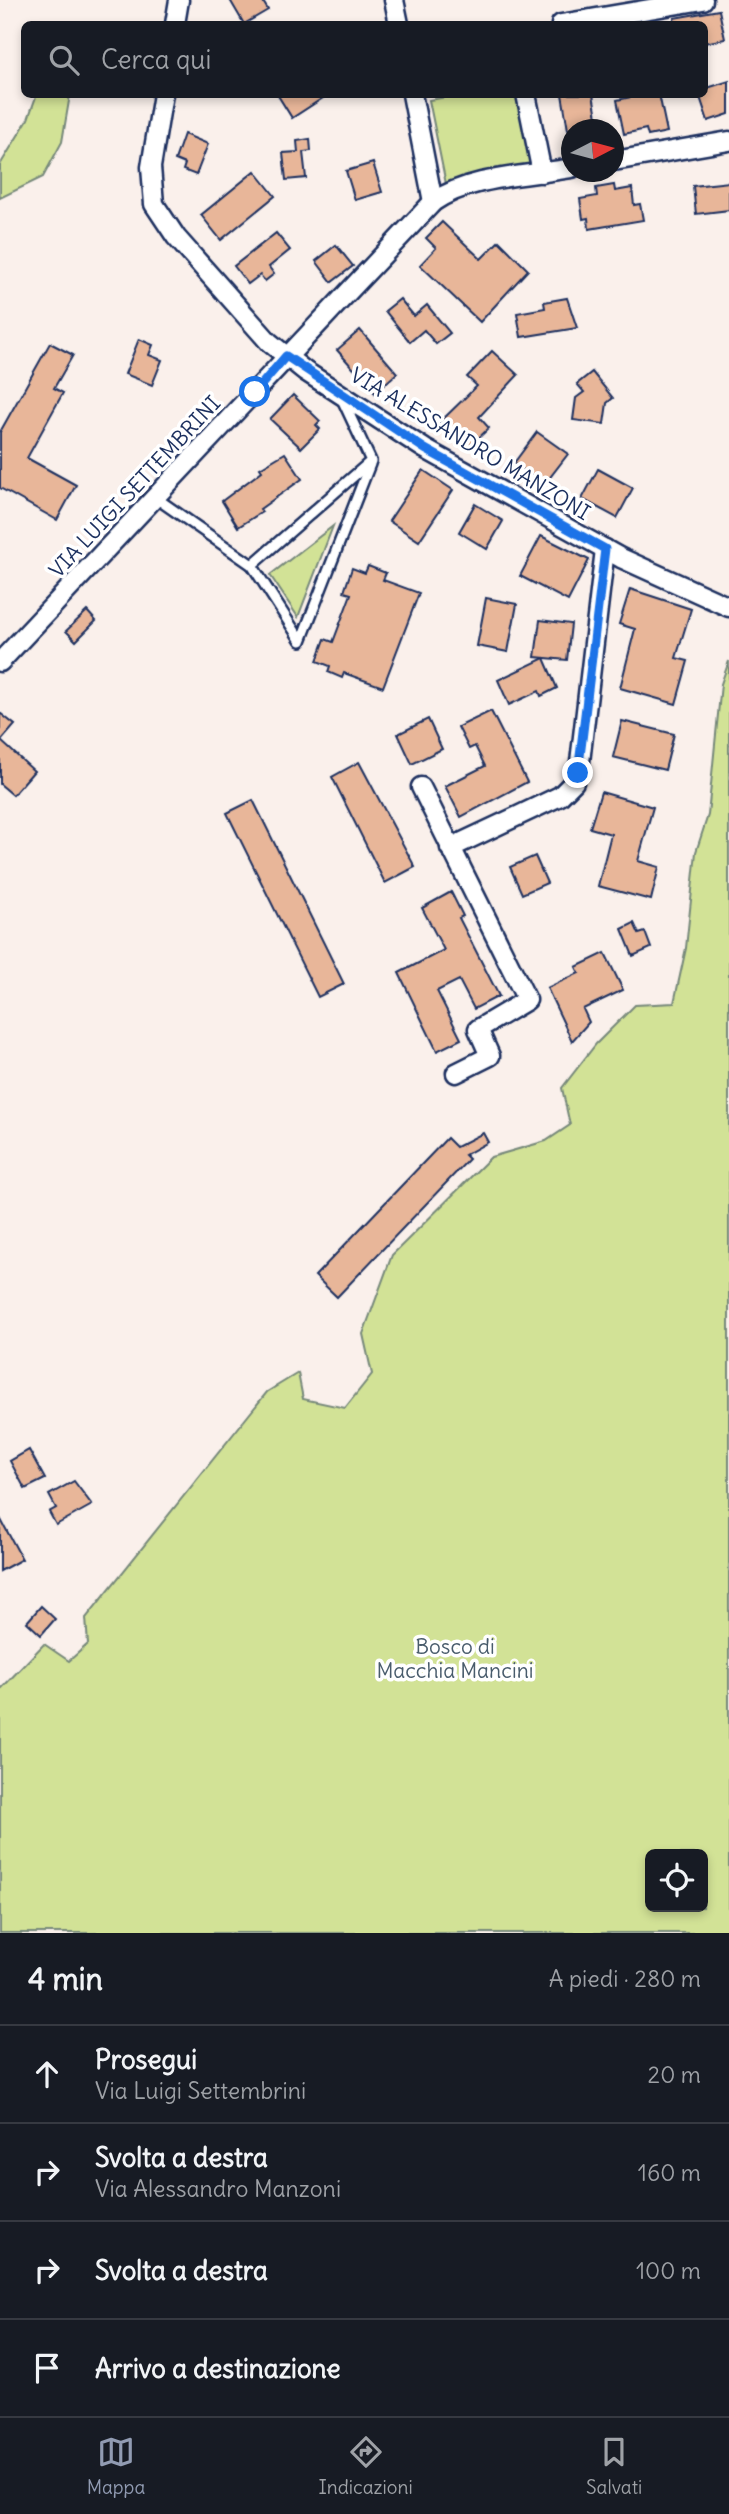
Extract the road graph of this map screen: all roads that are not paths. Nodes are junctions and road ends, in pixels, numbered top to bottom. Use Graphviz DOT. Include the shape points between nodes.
graph roads {
  1 [pos="179,0"];
  2 [pos="394,0"];
  3 [pos="702,0"];
  4 [pos="176,21"];
  5 [pos="398,21"];
  6 [pos="579,21"];
  7 [pos="162,98"];
  8 [pos="413,98"];
  9 [pos="527,98"];
  10 [pos="729,141"];
  11 [pos="624,159"];
  12 [pos="561,170"];
  13 [pos="542,173"];
  14 [pos="433,202"];
  15 [pos="286,356"];
  16 [pos="340,394"];
  17 [pos="371,461"];
  18 [pos="156,498"];
  19 [pos="605,549"];
  20 [pos="252,565"];
  21 [pos="729,607"];
  22 [pos="0,662"];
  23 [pos="421,787"];
  24 [pos="450,848"];
  25 [pos="456,1073"];
  1 -- 4 [label="street"];
  2 -- 5 [label="street"];
  3 -- 6 [label="street"];
  7 -- 15 [label="street, VIA ALESSANDRO MANZONI" via="151,176 157,210 253,326"];
  8 -- 14 [label="street"];
  9 -- 13 [label="street"];
  10 -- 11 [label="street"];
  12 -- 13 [label="street, VIA LUIGI SETTEMBRINI"];
  13 -- 14 [label="street, VIA LUIGI SETTEMBRINI" via="466,187"];
  14 -- 15 [label="street, VIA LUIGI SETTEMBRINI"];
  15 -- 16 [label="street, VIA ALESSANDRO MANZONI"];
  15 -- 18 [label="street, VIA LUIGI SETTEMBRINI"];
  16 -- 17 [label="lane"];
  16 -- 19 [label="street, VIA ALESSANDRO MANZONI" via="425,449"];
  17 -- 20 [label="lane"];
  17 -- 20 [label="lane" via="301,642"];
  18 -- 20 [label="lane"];
  18 -- 22 [label="street, VIA LUIGI SETTEMBRINI"];
  19 -- 21 [label="street, VIA ALESSANDRO MANZONI"];
  19 -- 24 [label="street" via="574,782 560,796"];
  23 -- 24 [label="street"];
  24 -- 25 [label="street" via="527,1000 478,1029 490,1056"];
}
